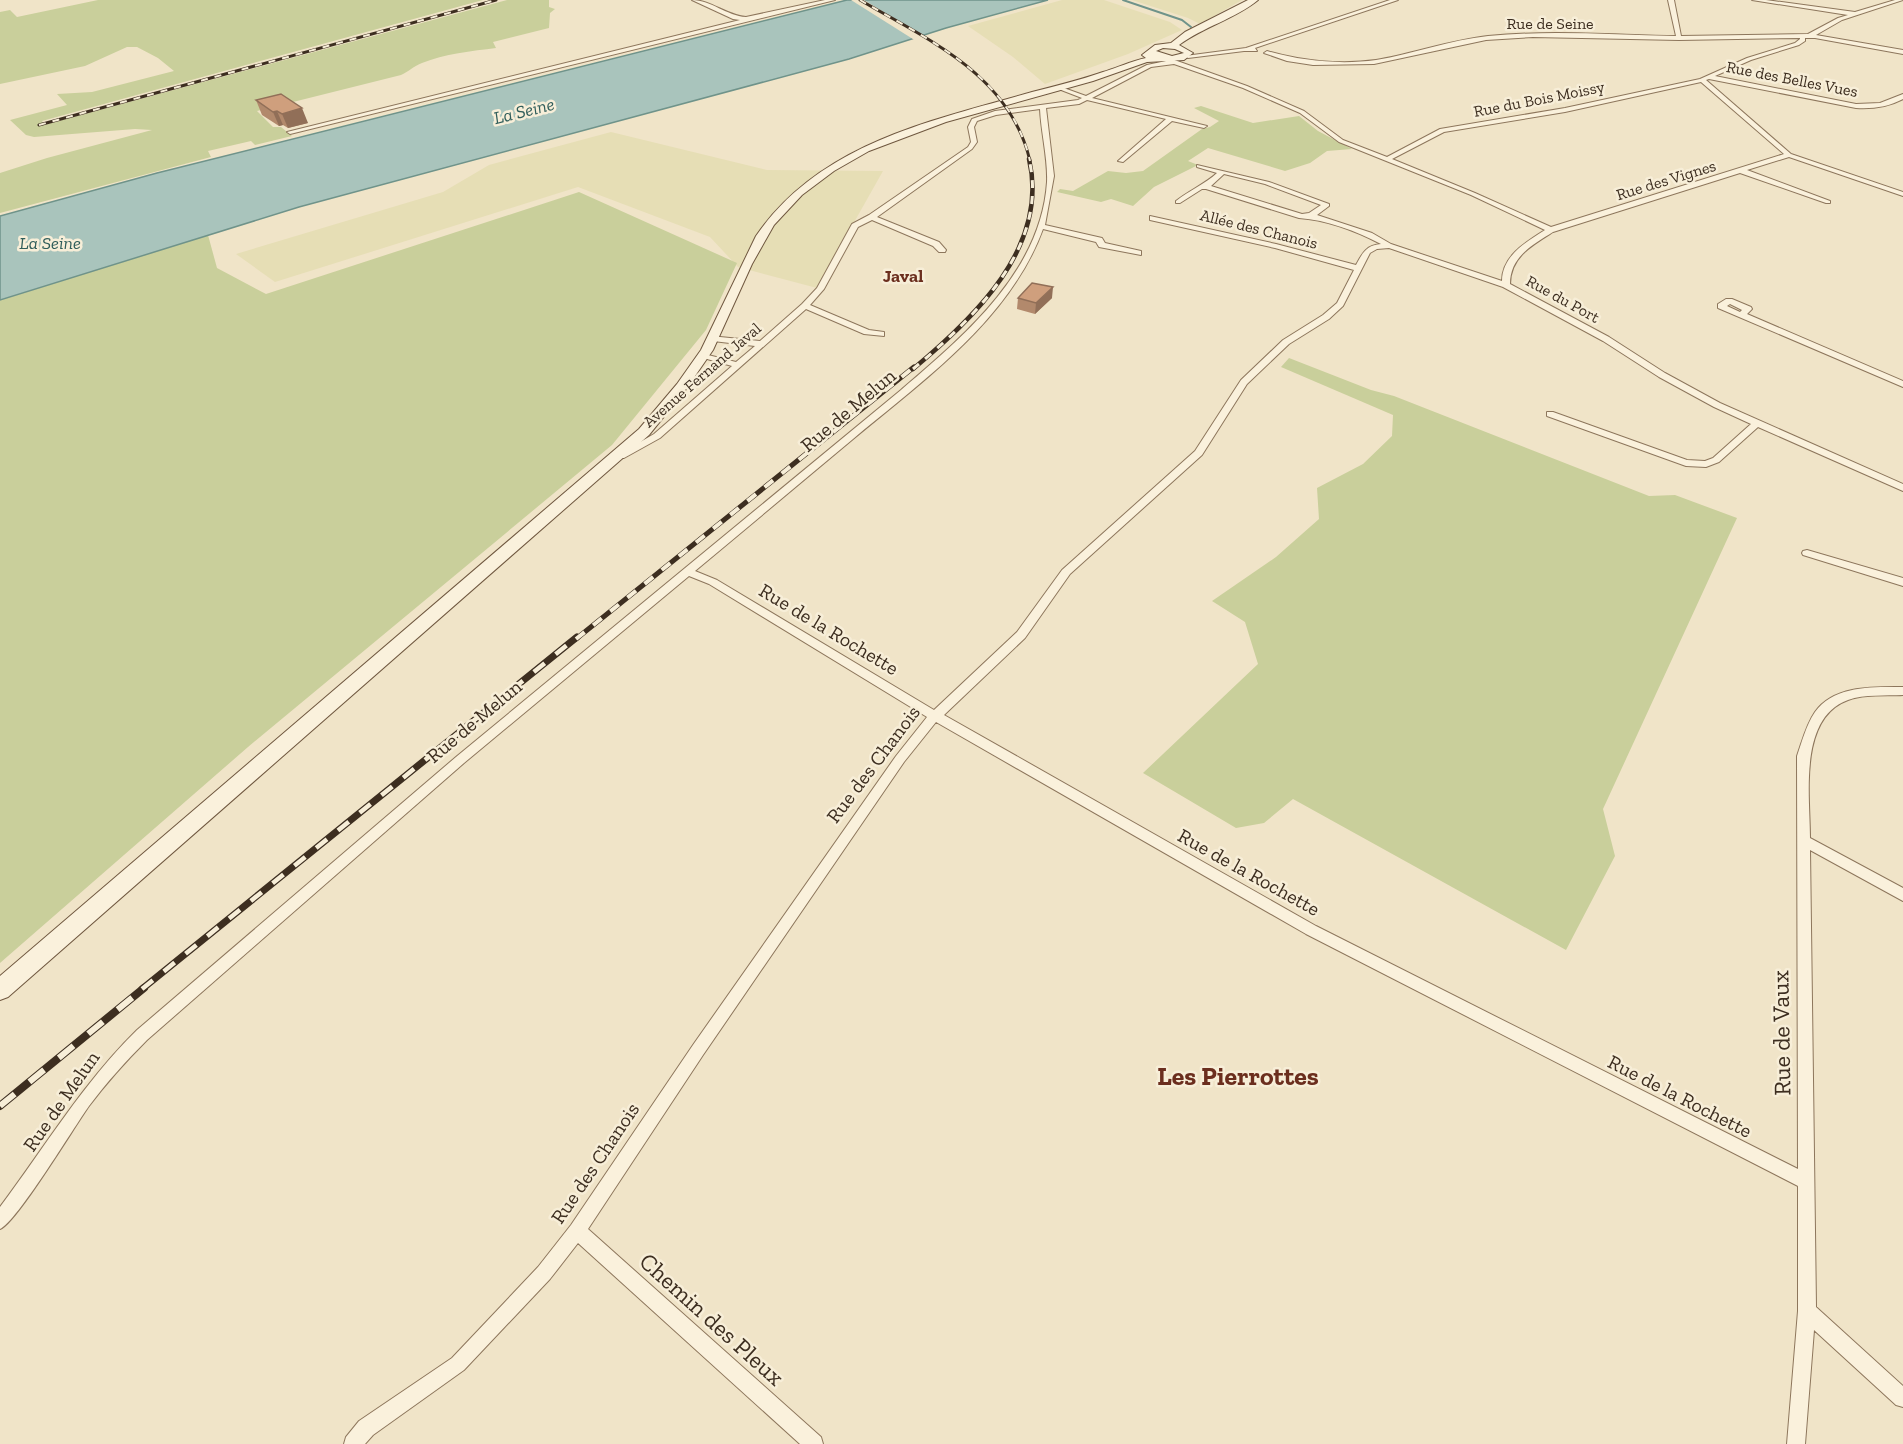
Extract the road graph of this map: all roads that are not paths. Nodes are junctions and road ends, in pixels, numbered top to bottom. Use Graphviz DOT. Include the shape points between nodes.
graph roads {
  1 [pos="695,0"];
  2 [pos="832,0"];
  3 [pos="1254,0"];
  4 [pos="1395,0"];
  5 [pos="1671,0"];
  6 [pos="1755,0"];
  7 [pos="1900,0"];
  8 [pos="1888,3"];
  9 [pos="1903,7"];
  10 [pos="1855,14"];
  11 [pos="746,19"];
  12 [pos="1802,36"];
  13 [pos="1809,36"];
  14 [pos="1679,38"];
  15 [pos="1172,46"];
  16 [pos="1247,49"];
  17 [pos="1903,52"];
  18 [pos="1152,53"];
  19 [pos="1185,57"];
  20 [pos="1164,58"];
  21 [pos="1709,77"];
  22 [pos="1089,79"];
  23 [pos="1702,80"];
  24 [pos="1059,88"];
  25 [pos="1903,96"];
  26 [pos="1087,99"];
  27 [pos="1043,108"];
  28 [pos="1171,118"];
  29 [pos="1204,126"];
  30 [pos="290,132"];
  31 [pos="1789,155"];
  32 [pos="1386,160"];
  33 [pos="1121,161"];
  34 [pos="1199,166"];
  35 [pos="1742,171"];
  36 [pos="1222,172"];
  37 [pos="1206,187"];
  38 [pos="1903,194"];
  39 [pos="1178,202"];
  40 [pos="1828,202"];
  41 [pos="1311,215"];
  42 [pos="872,217"];
  43 [pos="1153,218"];
  44 [pos="1042,226"];
  45 [pos="1550,230"];
  46 [pos="1389,246"];
  47 [pos="942,250"];
  48 [pos="1138,253"];
  49 [pos="1358,268"];
  50 [pos="1506,285"];
  51 [pos="805,306"];
  52 [pos="1741,315"];
  53 [pos="881,334"];
  54 [pos="713,338"];
  55 [pos="762,344"];
  56 [pos="704,355"];
  57 [pos="738,365"];
  58 [pos="1903,384"];
  59 [pos="1550,414"];
  60 [pos="1756,424"];
  61 [pos="614,460"];
  62 [pos="1903,488"];
  63 [pos="1807,553"];
  64 [pos="687,571"];
  65 [pos="1903,582"];
  66 [pos="1903,692"];
  67 [pos="935,716"];
  68 [pos="1803,840"];
  69 [pos="1903,895"];
  70 [pos="0,990"];
  71 [pos="1806,1182"];
  72 [pos="0,1221"];
  73 [pos="577,1231"];
  74 [pos="1807,1311"];
  75 [pos="1903,1398"];
  76 [pos="353,1444"];
  77 [pos="814,1444"];
  78 [pos="1796,1444"];
  1 -- 11 [label="street"];
  2 -- 11 [label="street"];
  3 -- 15 [label="main road"];
  3 -- 19 [label="main road" via="1216,27 1191,38"];
  4 -- 16 [label="street"];
  5 -- 14 [label="street"];
  6 -- 10 [label="street"];
  7 -- 8 [label="street"];
  8 -- 9 [label="street"];
  8 -- 10 [label="street"];
  10 -- 13 [label="street"];
  11 -- 30 [label="street"];
  12 -- 13 [label="street, Rue de Seine"];
  12 -- 14 [label="street, Rue de Seine"];
  12 -- 21 [label="street, Rue du Bois Moissy" via="1803,40 1794,45"];
  13 -- 17 [label="street, Rue de Seine"];
  14 -- 16 [label="street, Rue de Seine" via="1503,36 1420,50 1384,62 1320,63"];
  15 -- 18 [label="main road" via="1157,48"];
  15 -- 19 [label="main road"];
  16 -- 19 [label="street"];
  18 -- 20 [label="main road"];
  18 -- 22 [label="main road"];
  19 -- 20 [label="main road"];
  19 -- 26 [label="street" via="1149,66"];
  19 -- 32 [label="street" via="1302,112 1341,141"];
  20 -- 22 [label="main road" via="1149,58"];
  21 -- 23 [label="street, Rue du Bois Moissy"];
  21 -- 25 [label="street, Rue des Belles Vues" via="1856,106 1888,103"];
  22 -- 24 [label="main road"];
  23 -- 31 [label="street"];
  23 -- 32 [label="street, Rue du Bois Moissy" via="1565,110 1442,130"];
  24 -- 26 [label="street"];
  24 -- 54 [label="main road" via="919,128 867,148 826,170 788,202 762,235"];
  26 -- 27 [label="street"];
  26 -- 28 [label="street"];
  27 -- 42 [label="street, Avenue Fernand Javal" via="978,117 971,127 974,142 970,148"];
  27 -- 44 [label="street, Rue de Melun" via="1050,182"];
  28 -- 29 [label="street"];
  28 -- 33 [label="street"];
  31 -- 35 [label="street, Rue des Vignes"];
  31 -- 38 [label="street"];
  32 -- 45 [label="street"];
  34 -- 36 [label="street"];
  35 -- 40 [label="street"];
  35 -- 45 [label="street, Rue des Vignes"];
  36 -- 37 [label="street"];
  36 -- 41 [label="street" via="1327,205"];
  37 -- 39 [label="street"];
  37 -- 41 [label="street" via="1302,216"];
  41 -- 46 [label="street"];
  42 -- 47 [label="street"];
  42 -- 51 [label="street, Avenue Fernand Javal" via="855,226 820,289"];
  43 -- 49 [label="street, Allée des Chanois"];
  44 -- 48 [label="street"];
  44 -- 64 [label="street, Rue de Melun" via="1012,286 947,355"];
  45 -- 50 [label="street, Rue du Port" via="1510,262 1504,276"];
  46 -- 49 [label="street, Rue des Chanois" via="1366,252"];
  46 -- 50 [label="street"];
  49 -- 67 [label="street, Rue des Chanois" via="1340,304 1286,342 1244,382 1198,453 1066,572 1021,635"];
  50 -- 60 [label="street, Rue du Port"];
  51 -- 53 [label="street"];
  51 -- 55 [label="street, Avenue Fernand Javal"];
  52 -- 58 [label="street"];
  54 -- 55 [label="street"];
  54 -- 56 [label="main road"];
  55 -- 57 [label="street, Avenue Fernand Javal"];
  56 -- 57 [label="street"];
  56 -- 61 [label="main road" via="651,424"];
  57 -- 61 [label="street, Avenue Fernand Javal" via="657,436"];
  59 -- 60 [label="street" via="1686,463 1706,464 1716,460"];
  60 -- 62 [label="street, Rue du Port"];
  61 -- 70 [label="main road"];
  63 -- 65 [label="street"];
  64 -- 67 [label="street, Rue de la Rochette" via="712,582"];
  64 -- 72 [label="street, Rue de Melun" via="460,760 120,1055 82,1101"];
  66 -- 68 [label="street, Rue de Vaux" via="1850,695 1833,702 1820,715 1803,756"];
  67 -- 71 [label="street, Rue de la Rochette" via="1311,930"];
  67 -- 73 [label="street, Rue des Chanois" via="887,778"];
  68 -- 69 [label="street"];
  68 -- 71 [label="street, Rue de Vaux"];
  71 -- 74 [label="street, Rue de Vaux"];
  73 -- 76 [label="street, Rue des Chanois" via="544,1273 458,1364 366,1428"];
  73 -- 77 [label="street, Chemin des Pleux"];
  74 -- 75 [label="street"];
  74 -- 78 [label="street, Rue de Vaux"];
}
